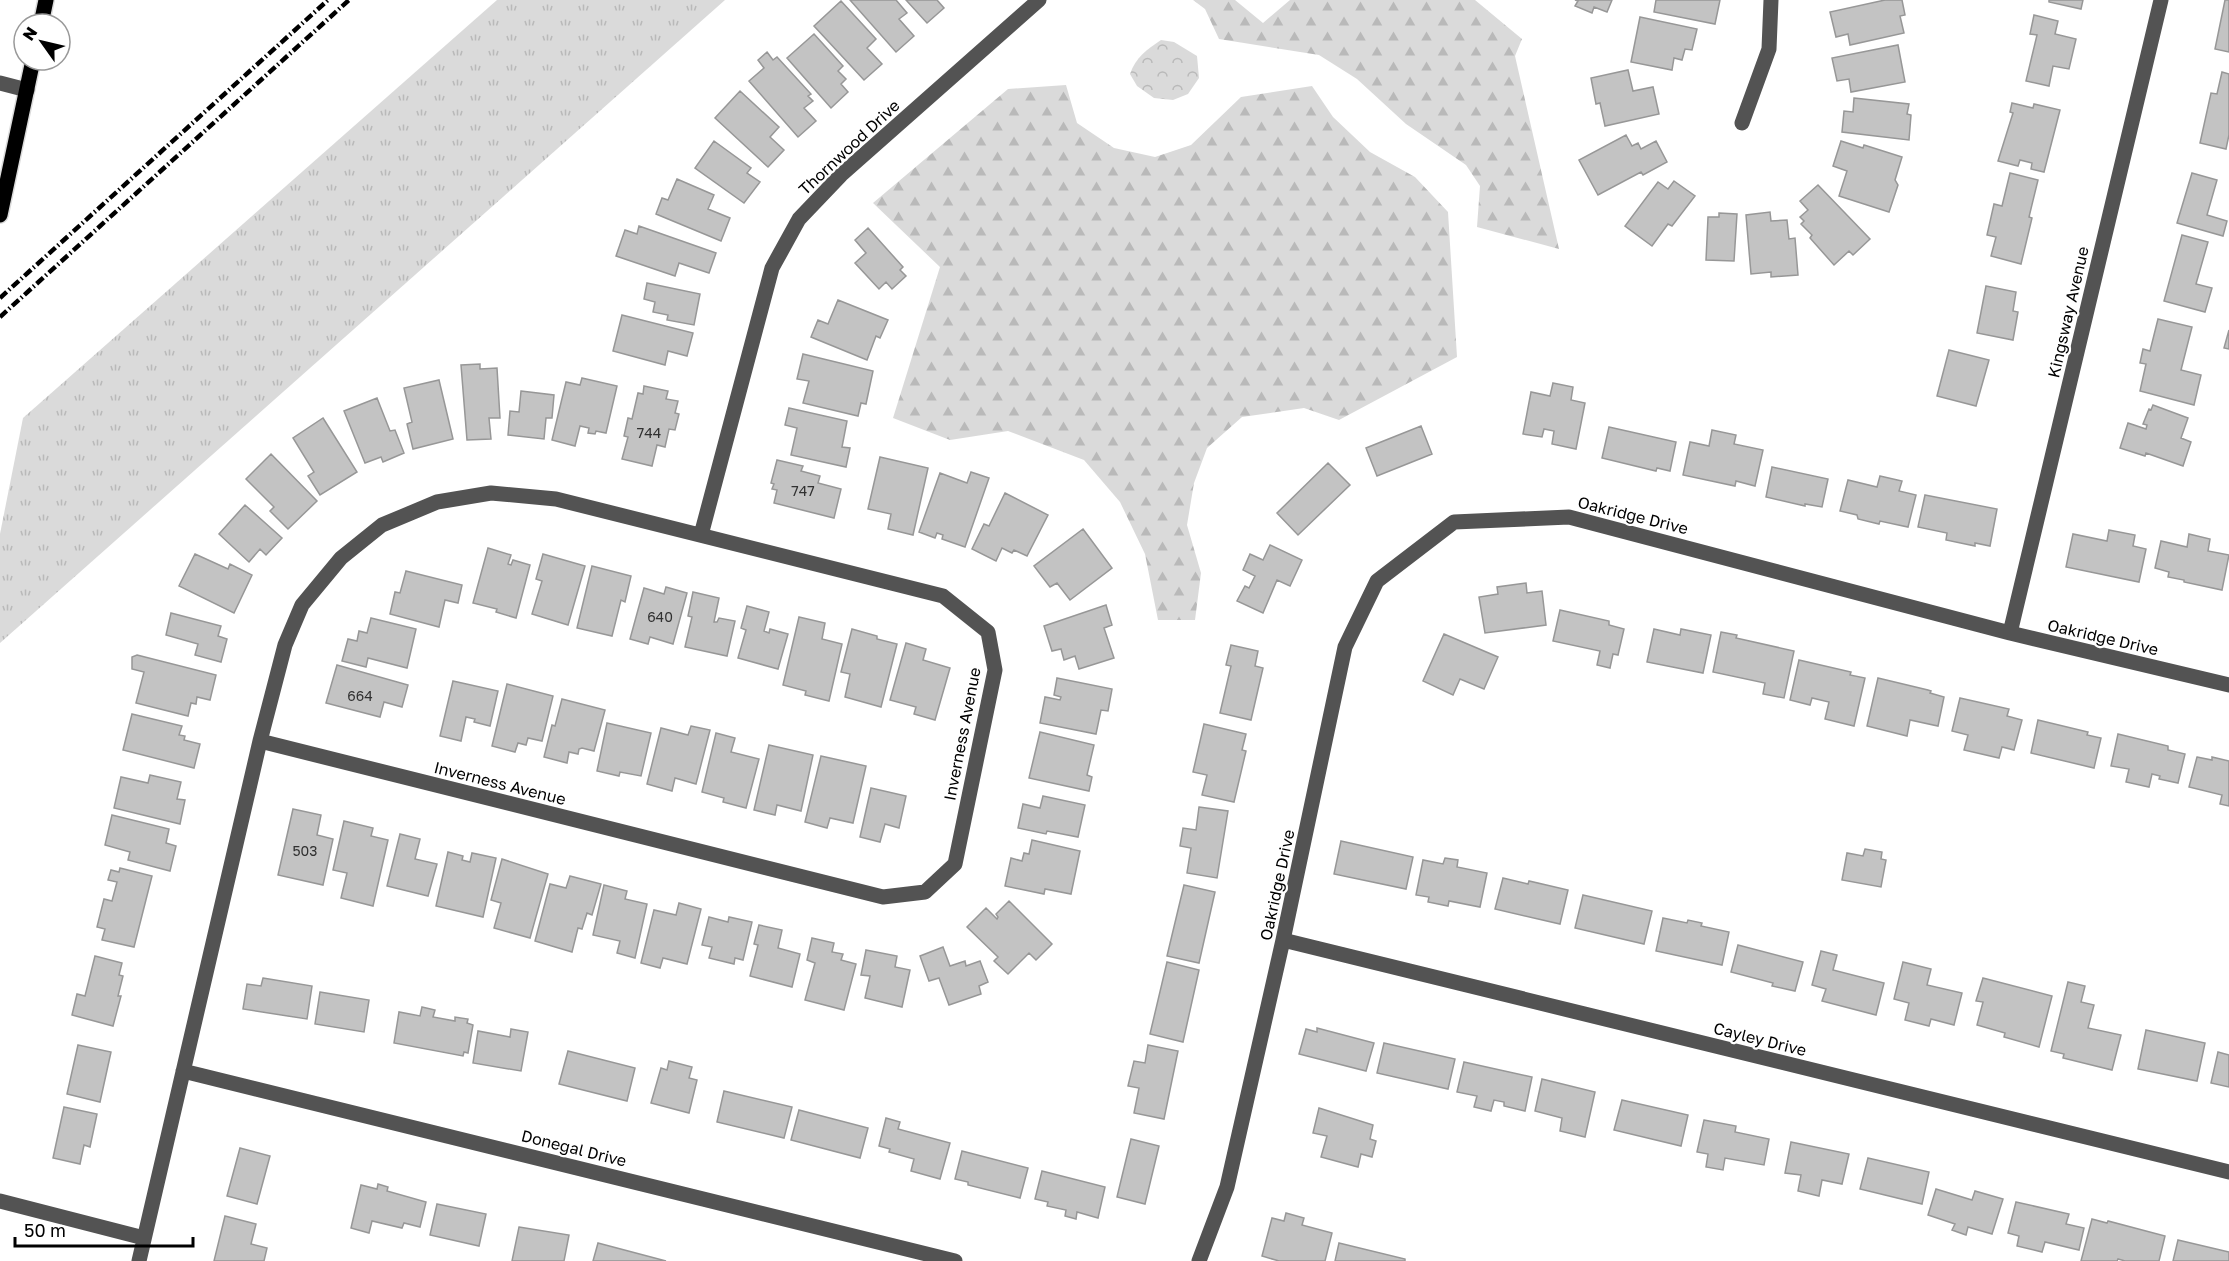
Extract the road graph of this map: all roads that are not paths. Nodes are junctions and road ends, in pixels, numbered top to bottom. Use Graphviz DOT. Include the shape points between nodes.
graph roads {
  1 [pos="1038,0"];
  2 [pos="1771,0"];
  3 [pos="2161,0"];
  4 [pos="31,72"];
  5 [pos="0,83"];
  6 [pos="27,90"];
  7 [pos="1742,123"];
  8 [pos="0,215"];
  9 [pos="701,536"];
  10 [pos="2010,633"];
  11 [pos="2229,685"];
  12 [pos="260,741"];
  13 [pos="1283,940"];
  14 [pos="183,1071"];
  15 [pos="2229,1172"];
  16 [pos="0,1202"];
  17 [pos="144,1238"];
  18 [pos="139,1261"];
  19 [pos="955,1261"];
  20 [pos="1199,1261"];
  1 -- 9 [label="street, Thornwood Drive" via="841,175 799,219 772,268"];
  2 -- 7 [label="street" via="1769,49"];
  3 -- 10 [label="street, Kingsway Avenue"];
  4 -- 6 [label="main road"];
  5 -- 6 [label="street"];
  6 -- 8 [label="main road"];
  9 -- 12 [label="street, Inverness Avenue" via="556,500 491,493 437,502 382,525 340,558 302,605 285,645"];
  9 -- 12 [label="street, Inverness Avenue" via="943,596 988,632 995,670 955,864 925,892 883,897"];
  10 -- 11 [label="street, Oakridge Drive"];
  10 -- 13 [label="street, Oakridge Drive" via="1569,517 1454,522 1377,581 1345,647"];
  12 -- 14 [label="street, Inverness Avenue"];
  13 -- 15 [label="street, Cayley Drive"];
  13 -- 20 [label="street, Oakridge Drive" via="1227,1187"];
  14 -- 17 [label="street, Inverness Avenue"];
  14 -- 19 [label="street, Donegal Drive"];
  16 -- 17 [label="street"];
  17 -- 18 [label="street, Inverness Avenue"];
}
